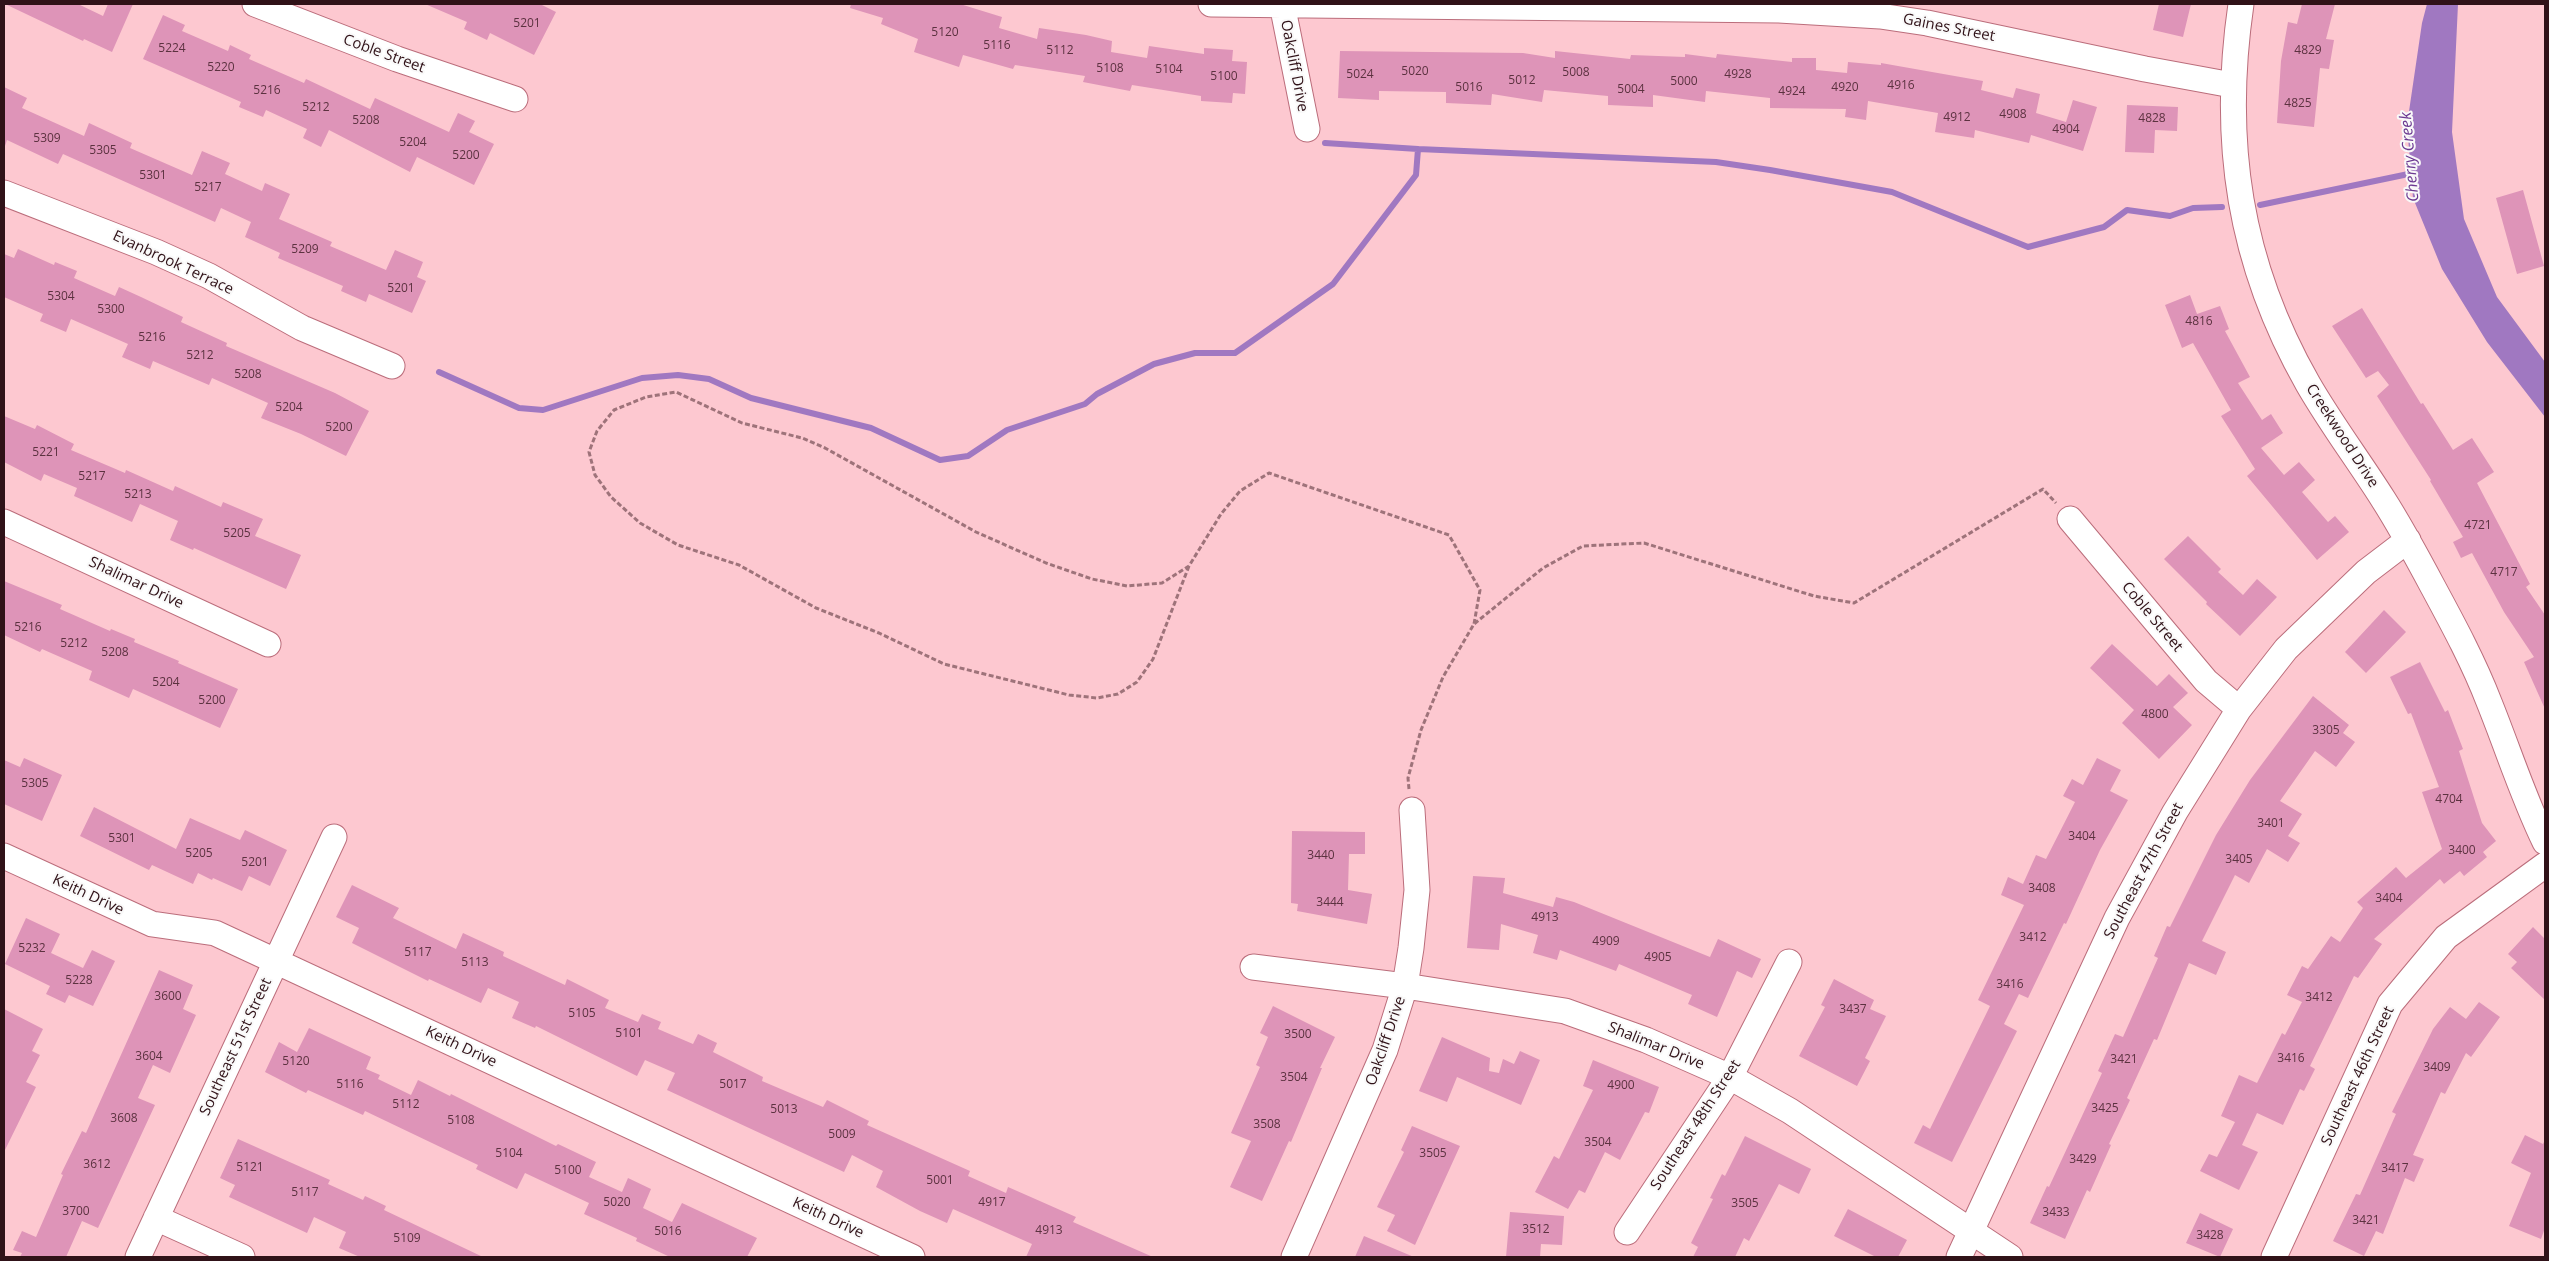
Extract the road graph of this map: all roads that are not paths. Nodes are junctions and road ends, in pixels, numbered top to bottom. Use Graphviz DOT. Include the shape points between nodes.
graph roads {
  1 [pos="255,4"];
  2 [pos="1210,4"];
  3 [pos="1282,4"];
  4 [pos="2241,4"];
  5 [pos="2232,85"];
  6 [pos="514,99"];
  7 [pos="1307,129"];
  8 [pos="4,193"];
  9 [pos="392,366"];
  10 [pos="2070,519"];
  11 [pos="4,522"];
  12 [pos="2408,540"];
  13 [pos="268,644"];
  14 [pos="2239,710"];
  15 [pos="1412,810"];
  16 [pos="334,837"];
  17 [pos="2545,842"];
  18 [pos="2545,865"];
  19 [pos="7,866"];
  20 [pos="277,962"];
  21 [pos="1789,962"];
  22 [pos="1253,967"];
  23 [pos="1405,986"];
  24 [pos="1730,1077"];
  25 [pos="156,1218"];
  26 [pos="1627,1232"];
  27 [pos="1972,1234"];
  28 [pos="138,1257"];
  29 [pos="242,1257"];
  30 [pos="912,1257"];
  31 [pos="1294,1257"];
  32 [pos="1960,1257"];
  33 [pos="2010,1257"];
  34 [pos="2274,1257"];
  1 -- 6 [label="street, Coble Street" via="397,59"];
  2 -- 3 [label="street, Gaines Street"];
  3 -- 5 [label="street, Gaines Street" via="1779,10 1880,16"];
  3 -- 7 [label="street, Oakcliff Drive"];
  4 -- 5 [label="street, Creekwood Drive"];
  5 -- 12 [label="street, Creekwood Drive" via="2239,183 2255,266 2307,383"];
  8 -- 9 [label="street, Evanbrook Terrace" via="156,252 209,276 302,328"];
  10 -- 14 [label="street, Coble Street" via="2206,681"];
  11 -- 13 [label="street, Shalimar Drive"];
  12 -- 14 [label="street, Southeast 47th Street" via="2366,572 2286,649"];
  12 -- 17 [label="street, Creekwood Drive" via="2488,700 2524,799"];
  14 -- 27 [label="street, Southeast 47th Street" via="2175,812 2117,918"];
  15 -- 23 [label="street, Oakcliff Drive" via="1417,890"];
  16 -- 20 [label="street, Southeast 51st Street"];
  18 -- 34 [label="street, Southeast 46th Street" via="2446,937 2390,1004"];
  19 -- 20 [label="street, Keith Drive" via="152,924 214,933"];
  20 -- 25 [label="street, Southeast 51st Street"];
  20 -- 30 [label="street, Keith Drive"];
  21 -- 24 [label="street, Southeast 48th Street"];
  22 -- 23 [label="street, Shalimar Drive"];
  23 -- 24 [label="street, Shalimar Drive" via="1565,1011 1646,1040"];
  23 -- 31 [label="street, Oakcliff Drive" via="1385,1050"];
  24 -- 26 [label="street, Southeast 48th Street"];
  24 -- 27 [label="street, Shalimar Drive" via="1790,1110"];
  25 -- 28 [label="street, Southeast 51st Street"];
  25 -- 29 [label="street"];
  27 -- 32 [label="street, Southeast 47th Street"];
  27 -- 33 [label="street, Shalimar Drive"];
}
